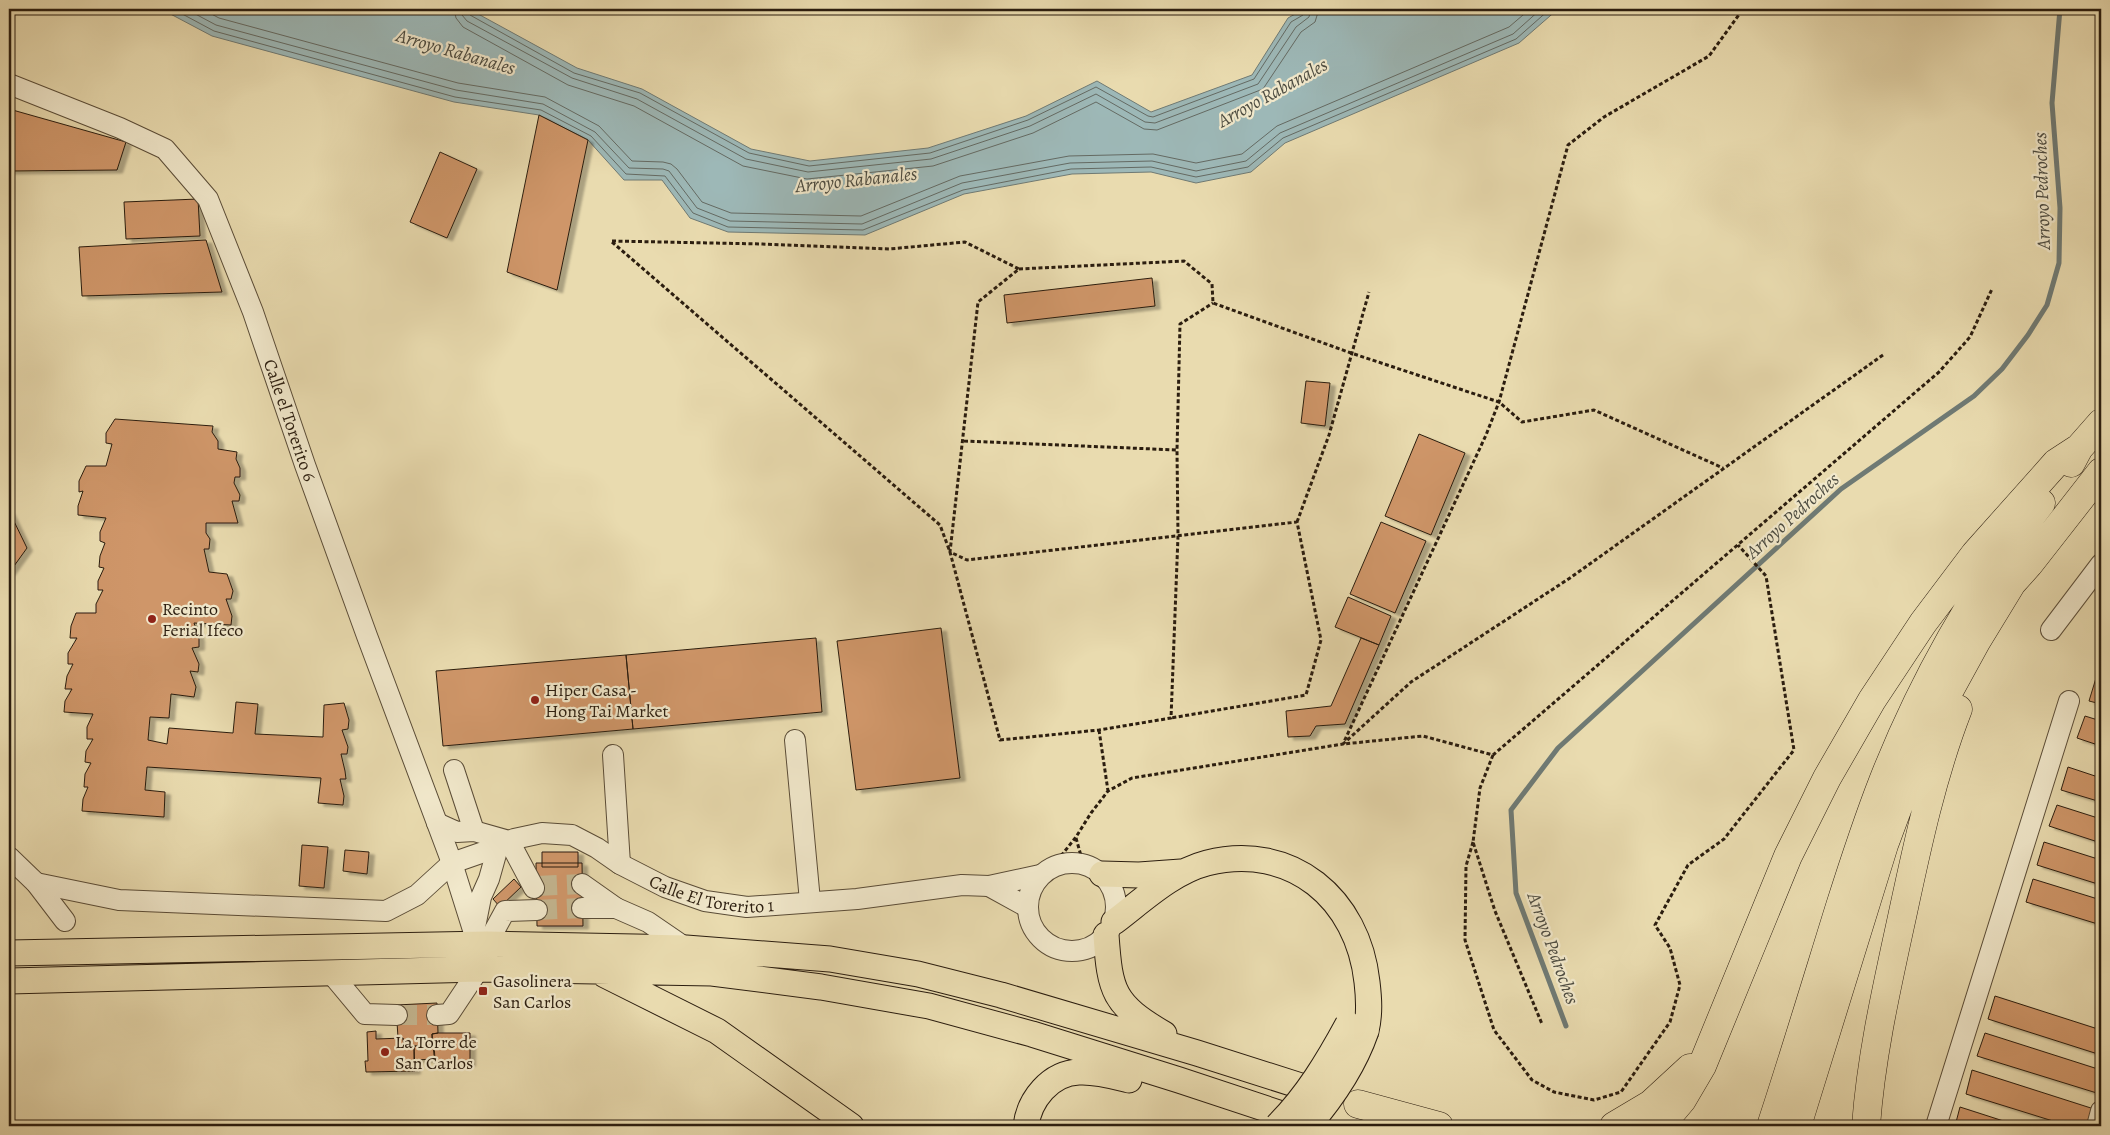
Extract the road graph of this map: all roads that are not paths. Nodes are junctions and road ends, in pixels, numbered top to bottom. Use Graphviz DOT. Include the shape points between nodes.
graph roads {
  1 [pos="9,84"];
  2 [pos="2101,423"];
  3 [pos="2079,448"];
  4 [pos="2101,472"];
  5 [pos="2030,564"];
  6 [pos="2101,564"];
  7 [pos="2051,630"];
  8 [pos="2069,701"];
  9 [pos="795,740"];
  10 [pos="613,755"];
  11 [pos="454,770"];
  12 [pos="437,823"];
  13 [pos="474,831"];
  14 [pos="504,844"];
  15 [pos="9,856"];
  16 [pos="452,863"];
  17 [pos="620,864"];
  18 [pos="1092,869"];
  19 [pos="1046,871"];
  20 [pos="1186,871"];
  21 [pos="36,883"];
  22 [pos="582,884"];
  23 [pos="989,886"];
  24 [pos="810,901"];
  25 [pos="1027,907"];
  26 [pos="582,908"];
  27 [pos="616,908"];
  28 [pos="537,910"];
  29 [pos="505,911"];
  30 [pos="65,921"];
  31 [pos="1110,928"];
  32 [pos="9,938"];
  33 [pos="478,940"];
  34 [pos="686,948"];
  35 [pos="59,952"];
  36 [pos="9,953"];
  37 [pos="479,970"];
  38 [pos="596,971"];
  39 [pos="330,972"];
  40 [pos="9,981"];
  41 [pos="397,1015"];
  42 [pos="437,1015"];
  43 [pos="1357,1027"];
  44 [pos="1711,1045"];
  45 [pos="1196,1053"];
  46 [pos="1871,1074"];
  47 [pos="1179,1080"];
  48 [pos="1358,1104"];
  49 [pos="2101,1111"];
  50 [pos="1793,1112"];
  51 [pos="851,1126"];
  52 [pos="1026,1126"];
  53 [pos="1277,1126"];
  54 [pos="1308,1126"];
  55 [pos="1318,1126"];
  56 [pos="1422,1126"];
  57 [pos="1440,1126"];
  58 [pos="1614,1126"];
  59 [pos="1660,1126"];
  60 [pos="1771,1126"];
  61 [pos="1866,1126"];
  62 [pos="1880,1126"];
  63 [pos="1936,1126"];
  64 [pos="2097,1126"];
  1 -- 12 [label="street, Calle el Torerito 6" via="165,149 208,199 253,312 305,465"];
  2 -- 3 [label="highway"];
  3 -- 44 [label="highway" via="2056,463 1975,554 1923,623 1872,700 1827,778 1788,856"];
  3 -- 50 [label="highway" via="1974,602 1938,664 1883,782 1856,858"];
  4 -- 5 [label="highway"];
  5 -- 46 [label="highway" via="1971,676 1944,747 1926,806"];
  5 -- 50 [label="highway" via="2012,583 1976,642 1942,704 1910,775"];
  6 -- 7 [label="street"];
  8 -- 63 [label="street"];
  9 -- 24 [label="street"];
  10 -- 17 [label="street"];
  11 -- 13 [label="street"];
  12 -- 13 [label="street" via="457,832"];
  12 -- 16 [label="street, Calle el Torerito 6"];
  13 -- 14 [label="street"];
  14 -- 16 [label="street, Calle El Torerito 1"];
  14 -- 17 [label="street, Calle El Torerito 1" via="542,834 572,835"];
  14 -- 29 [label="street" via="535,887"];
  14 -- 33 [label="street" via="481,897"];
  15 -- 21 [label="street"];
  16 -- 21 [label="street" via="417,895 386,911 119,900"];
  16 -- 33 [label="street, Calle el Torerito 6"];
  17 -- 24 [label="street, Calle El Torerito 1" via="664,887 705,901 747,907"];
  18 -- 19 [label="street" via="1068,862"];
  18 -- 20 [label="main road" via="1139,875"];
  18 -- 31 [label="street" via="1110,884 1115,896 1116,909"];
  19 -- 23 [label="street, Calle El Torerito 1"];
  19 -- 25 [label="street" via="1029,895"];
  20 -- 31 [label="main road"];
  20 -- 43 [label="main road" via="1207,864 1255,860 1294,870 1333,898 1355,932 1365,962 1356,1007"];
  21 -- 30 [label="street"];
  22 -- 27 [label="street"];
  23 -- 24 [label="street, Calle El Torerito 1" via="962,885 857,899"];
  23 -- 25 [label="street, Calle El Torerito 1"];
  25 -- 31 [label="street" via="1036,932 1057,948 1083,950 1096,944"];
  26 -- 27 [label="street"];
  27 -- 34 [label="street" via="648,922"];
  28 -- 29 [label="street"];
  29 -- 33 [label="street"];
  31 -- 45 [label="main road" via="1108,967 1122,1004 1140,1019"];
  32 -- 35 [label="main road"];
  33 -- 34 [label="main road"];
  33 -- 35 [label="main road"];
  34 -- 45 [label="main road" via="830,959 918,974"];
  35 -- 36 [label="main road"];
  37 -- 38 [label="main road"];
  37 -- 39 [label="main road"];
  37 -- 42 [label="street" via="449,1014"];
  38 -- 47 [label="main road" via="712,973 821,987 929,1006"];
  38 -- 51 [label="main road" via="717,1031"];
  39 -- 40 [label="main road"];
  39 -- 41 [label="street" via="365,1014"];
  43 -- 53 [label="main road, bridge" via="1322,1069 1304,1097"];
  43 -- 54 [label="main road, bridge" via="1356,1055 1324,1107"];
  44 -- 58 [label="highway" via="1651,1104"];
  44 -- 59 [label="highway" via="1690,1088"];
  45 -- 48 [label="main road"];
  46 -- 61 [label="highway"];
  46 -- 62 [label="highway"];
  47 -- 52 [label="main road" via="1133,1080 1097,1072 1077,1072 1050,1082 1036,1097 1027,1114"];
  47 -- 55 [label="main road"];
  48 -- 56 [label="main road"];
  48 -- 57 [label="highway"];
  49 -- 64 [label="street"];
  50 -- 60 [label="highway"];
}
